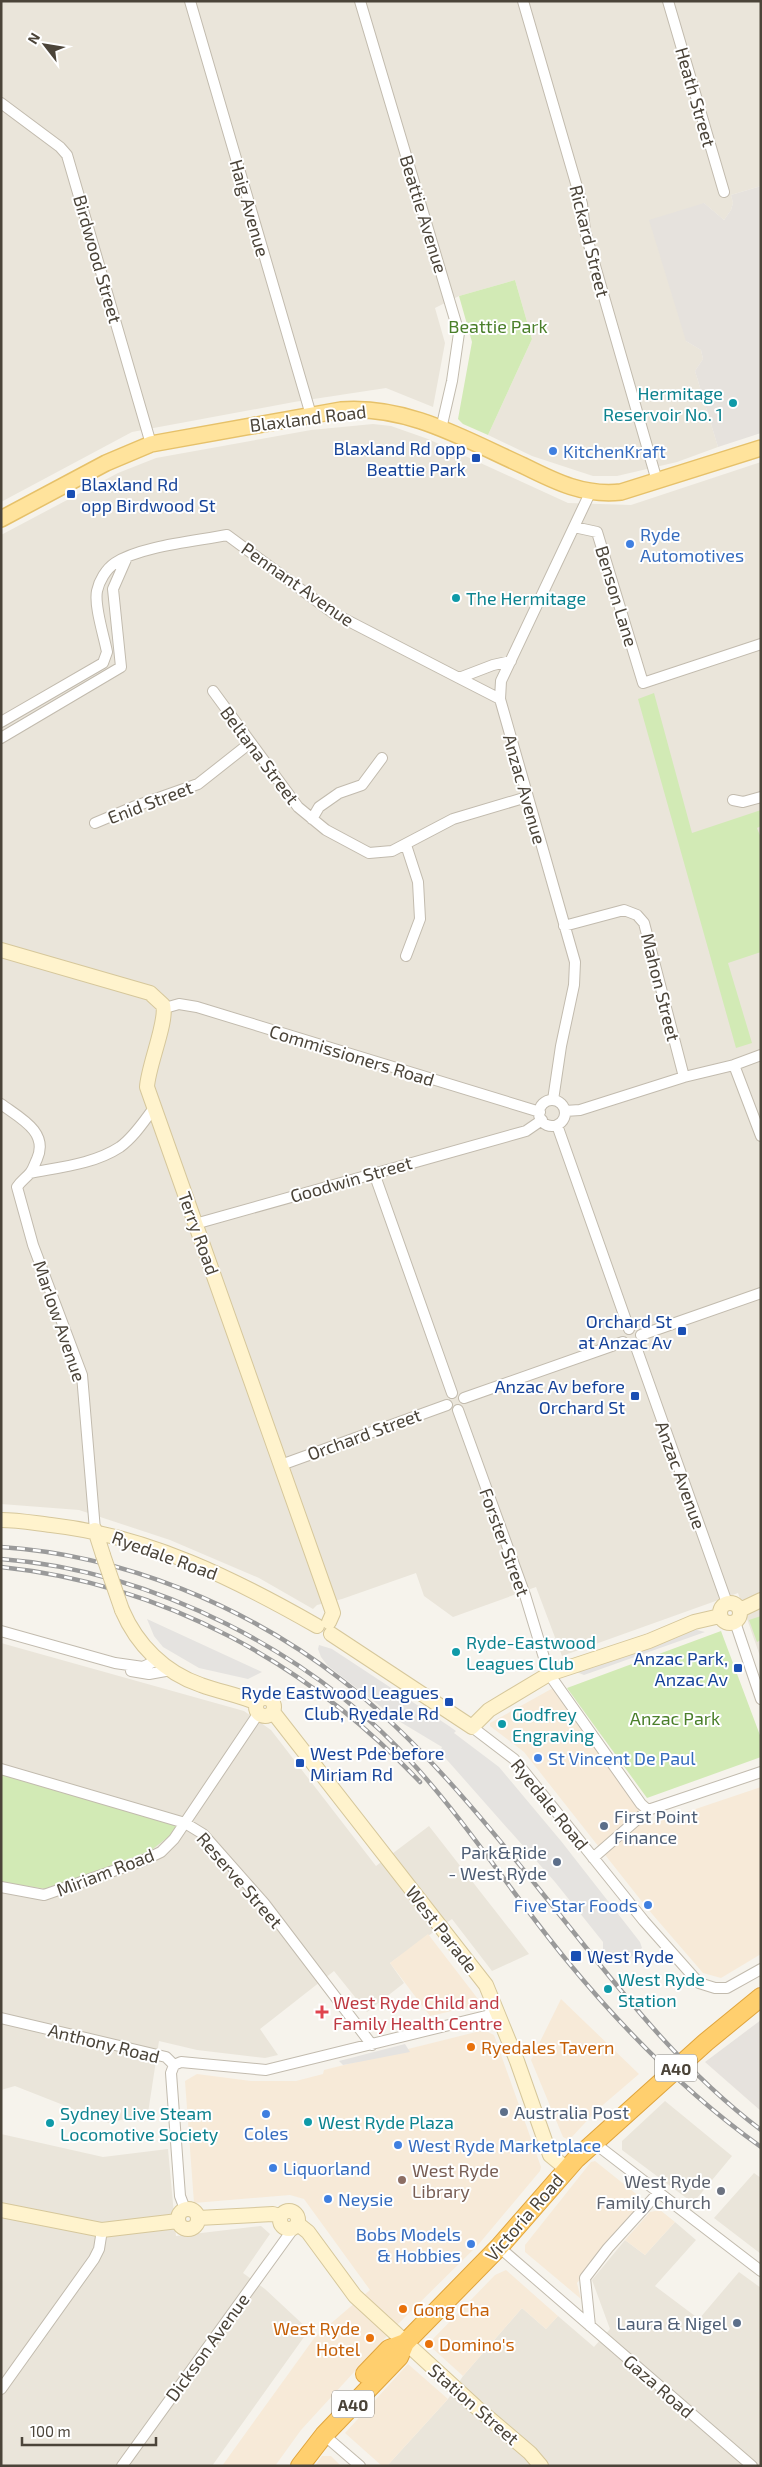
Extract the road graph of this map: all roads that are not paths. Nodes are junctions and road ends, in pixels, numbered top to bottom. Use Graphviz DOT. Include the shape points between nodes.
graph roads {
  1 [pos="190,1"];
  2 [pos="360,1"];
  3 [pos="523,1"];
  4 [pos="668,1"];
  5 [pos="1,103"];
  6 [pos="724,192"];
  7 [pos="311,415"];
  8 [pos="441,429"];
  9 [pos="151,444"];
  10 [pos="761,448"];
  11 [pos="658,481"];
  12 [pos="590,492"];
  13 [pos="1,519"];
  14 [pos="574,526"];
  15 [pos="128,556"];
  16 [pos="761,644"];
  17 [pos="511,661"];
  18 [pos="459,678"];
  19 [pos="212,691"];
  20 [pos="500,699"];
  21 [pos="1,722"];
  22 [pos="1,738"];
  23 [pos="250,743"];
  24 [pos="382,758"];
  25 [pos="527,797"];
  26 [pos="761,797"];
  27 [pos="733,800"];
  28 [pos="312,818"];
  29 [pos="95,823"];
  30 [pos="406,845"];
  31 [pos="564,926"];
  32 [pos="1,950"];
  33 [pos="406,956"];
  34 [pos="165,1008"];
  35 [pos="761,1055"];
  36 [pos="734,1065"];
  37 [pos="684,1077"];
  38 [pos="553,1100"];
  39 [pos="1,1104"];
  40 [pos="520,1107"];
  41 [pos="154,1108"];
  42 [pos="565,1111"];
  43 [pos="541,1116"];
  44 [pos="557,1125"];
  45 [pos="507,1135"];
  46 [pos="761,1136"];
  47 [pos="30,1173"];
  48 [pos="374,1173"];
  49 [pos="195,1224"];
  50 [pos="761,1293"];
  51 [pos="629,1329"];
  52 [pos="641,1336"];
  53 [pos="623,1342"];
  54 [pos="636,1347"];
  55 [pos="452,1393"];
  56 [pos="464,1398"];
  57 [pos="446,1405"];
  58 [pos="458,1410"];
  59 [pos="281,1465"];
  60 [pos="1,1520"];
  61 [pos="95,1530"];
  62 [pos="122,1537"];
  63 [pos="103,1555"];
  64 [pos="761,1600"];
  65 [pos="727,1603"];
  66 [pos="720,1616"];
  67 [pos="738,1616"];
  68 [pos="326,1627"];
  69 [pos="1,1631"];
  70 [pos="115,1663"];
  71 [pos="164,1665"];
  72 [pos="550,1674"];
  73 [pos="761,1699"];
  74 [pos="257,1708"];
  75 [pos="472,1727"];
  76 [pos="1,1769"];
  77 [pos="761,1772"];
  78 [pos="648,1810"];
  79 [pos="185,1822"];
  80 [pos="593,1858"];
  81 [pos="1,1887"];
  82 [pos="761,1969"];
  83 [pos="761,1997"];
  84 [pos="498,2013"];
  85 [pos="1,2018"];
  86 [pos="372,2045"];
  87 [pos="174,2065"];
  88 [pos="593,2142"];
  89 [pos="566,2169"];
  90 [pos="658,2193"];
  91 [pos="1,2210"];
  92 [pos="181,2215"];
  93 [pos="296,2226"];
  94 [pos="102,2230"];
  95 [pos="499,2247"];
  96 [pos="761,2271"];
  97 [pos="590,2326"];
  98 [pos="406,2343"];
  99 [pos="1,2389"];
  100 [pos="324,2434"];
  101 [pos="122,2466"];
  102 [pos="287,2466"];
  103 [pos="300,2466"];
  104 [pos="360,2466"];
  105 [pos="541,2466"];
  106 [pos="752,2466"];
  1 -- 7 [label="street, Haig Avenue"];
  2 -- 8 [label="street, Beattie Avenue" via="459,332"];
  3 -- 11 [label="street, Rickard Street" via="582,204 585,231"];
  4 -- 6 [label="street, Heath Street"];
  5 -- 9 [label="street, Birdwood Street" via="67,155"];
  7 -- 8 [label="main road, Blaxland Road" via="355,409 381,410 396,412"];
  7 -- 9 [label="main road, Blaxland Road"];
  8 -- 12 [label="main road, Blaxland Road" via="572,488"];
  9 -- 13 [label="main road, Blaxland Road" via="106,463"];
  10 -- 11 [label="main road, Blaxland Road"];
  11 -- 12 [label="main road, Blaxland Road" via="621,492"];
  12 -- 14 [label="street, Anzac Avenue"];
  14 -- 16 [label="street, Benson Lane" via="597,532 643,683"];
  14 -- 17 [label="street, Anzac Avenue"];
  15 -- 18 [label="street, Pennant Avenue" via="227,535 333,613"];
  15 -- 21 [label="street, Pennant Avenue" via="114,563 96,592 107,652 103,663"];
  15 -- 22 [label="street" via="113,589 121,667"];
  17 -- 18 [label="street"];
  17 -- 20 [label="street, Anzac Avenue" via="501,680"];
  18 -- 20 [label="street, Pennant Avenue"];
  19 -- 23 [label="street, Beltana Street"];
  20 -- 25 [label="street, Anzac Avenue"];
  23 -- 28 [label="street, Beltana Street" via="298,808"];
  23 -- 29 [label="street, Enid Street" via="198,784"];
  24 -- 28 [label="street" via="362,785 338,793 319,807"];
  25 -- 30 [label="street, Beltana Street" via="453,819"];
  25 -- 31 [label="street, Anzac Avenue"];
  26 -- 27 [label="street" via="743,802"];
  28 -- 30 [label="street, Beltana Street" via="326,830 369,853 392,851"];
  30 -- 33 [label="street" via="418,882 420,919"];
  31 -- 37 [label="street, Mahon Street" via="624,910 637,915 644,923"];
  31 -- 38 [label="street, Anzac Avenue" via="576,973"];
  32 -- 34 [label="street" via="150,993"];
  34 -- 40 [label="street, Commissioners Road" via="179,1004 198,1007"];
  34 -- 41 [label="street, Terry Road" via="147,1073 147,1087"];
  35 -- 36 [label="street"];
  36 -- 37 [label="street"];
  36 -- 46 [label="street"];
  37 -- 42 [label="street" via="580,1110"];
  38 -- 42 [label="street" via="561,1103"];
  38 -- 43 [label="street" via="544,1103"];
  39 -- 47 [label="street, Marlow Avenue" via="36,1131 41,1140 39,1155"];
  40 -- 43 [label="street, Commissioners Road"];
  40 -- 45 [label="street, Goodwin Street" via="527,1114 527,1124"];
  41 -- 47 [label="street" via="121,1146 92,1161"];
  41 -- 49 [label="street, Terry Road"];
  42 -- 44 [label="street" via="562,1122"];
  43 -- 44 [label="street" via="549,1125"];
  43 -- 45 [label="street, Goodwin Street" via="526,1132"];
  44 -- 51 [label="street"];
  45 -- 48 [label="street, Goodwin Street"];
  47 -- 61 [label="street, Marlow Avenue" via="17,1187 33,1245 82,1375"];
  48 -- 49 [label="street, Goodwin Street"];
  48 -- 55 [label="street"];
  49 -- 59 [label="street, Terry Road"];
  50 -- 52 [label="street"];
  51 -- 52 [label="street" via="638,1330"];
  51 -- 53 [label="street" via="622,1336"];
  52 -- 54 [label="street" via="642,1341"];
  53 -- 54 [label="street" via="630,1348"];
  53 -- 56 [label="street"];
  54 -- 65 [label="street, Anzac Avenue"];
  55 -- 56 [label="street" via="459,1393"];
  55 -- 57 [label="street" via="447,1397"];
  56 -- 58 [label="street" via="463,1406"];
  57 -- 58 [label="street"];
  57 -- 59 [label="street, Orchard Street"];
  58 -- 72 [label="street, Forster Street"];
  59 -- 68 [label="street, Terry Road" via="332,1607"];
  60 -- 61 [label="street, Ryedale Road"];
  61 -- 62 [label="street, Ryedale Road"];
  61 -- 63 [label="street, Marlow Avenue"];
  62 -- 63 [label="street"];
  62 -- 68 [label="street, Ryedale Road" via="211,1570"];
  63 -- 71 [label="street, Marlow Avenue, bridge" via="122,1610 140,1643"];
  64 -- 67 [label="street"];
  65 -- 66 [label="street" via="721,1608"];
  65 -- 67 [label="street" via="734,1603"];
  66 -- 67 [label="street" via="725,1622"];
  66 -- 72 [label="street" via="694,1622 649,1641"];
  67 -- 73 [label="street"];
  68 -- 75 [label="street, Ryedale Road"];
  69 -- 70 [label="street"];
  70 -- 71 [label="street" via="143,1667"];
  70 -- 71 [label="street" via="140,1673"];
  71 -- 74 [label="street" via="199,1685"];
  72 -- 75 [label="street" via="489,1710"];
  72 -- 78 [label="street, Forster Street"];
  74 -- 79 [label="street, Miriam Road"];
  74 -- 84 [label="street, West Parade" via="262,1698 274,1703 273,1712 486,1986"];
  75 -- 80 [label="street, Ryedale Road" via="514,1759"];
  76 -- 79 [label="street, Reserve Street"];
  77 -- 78 [label="street"];
  78 -- 80 [label="street"];
  79 -- 81 [label="street, Miriam Road" via="174,1840 161,1852 133,1864 44,1895"];
  79 -- 86 [label="street, Reserve Street" via="203,1834 264,1903"];
  80 -- 82 [label="street, Ryedale Road" via="644,1921 703,1985 715,1988 734,1985"];
  83 -- 88 [label="highway, Victoria Road / A40" via="727,2023"];
  84 -- 86 [label="street, Anthony Road"];
  84 -- 89 [label="street, West Parade" via="550,2155"];
  85 -- 87 [label="street, Anthony Road" via="166,2057"];
  86 -- 87 [label="street, Anthony Road" via="266,2070 181,2062"];
  87 -- 92 [label="street" via="171,2073"];
  88 -- 89 [label="highway, Victoria Road / A40"];
  88 -- 90 [label="street"];
  89 -- 95 [label="highway, Victoria Road / A40"];
  90 -- 96 [label="street"];
  90 -- 97 [label="street" via="585,2278"];
  91 -- 94 [label="street"];
  92 -- 93 [label="street, Station Street" via="193,2210 198,2218 273,2214 279,2216 282,2226"];
  92 -- 94 [label="street"];
  93 -- 98 [label="street, Station Street" via="308,2232 355,2296"];
  93 -- 101 [label="street, Dickson Avenue"];
  94 -- 99 [label="street" via="94,2259"];
  95 -- 97 [label="street, Gaza Road"];
  95 -- 98 [label="highway, Victoria Road / A40"];
  97 -- 106 [label="street, Gaza Road"];
  98 -- 100 [label="highway, Victoria Road / A40" via="399,2357"];
  98 -- 102 [label="highway, Victoria Road / A40" via="389,2349 309,2435"];
  98 -- 105 [label="street, Station Street"];
  100 -- 103 [label="highway, Victoria Road / A40"];
  100 -- 104 [label="street"];
}
